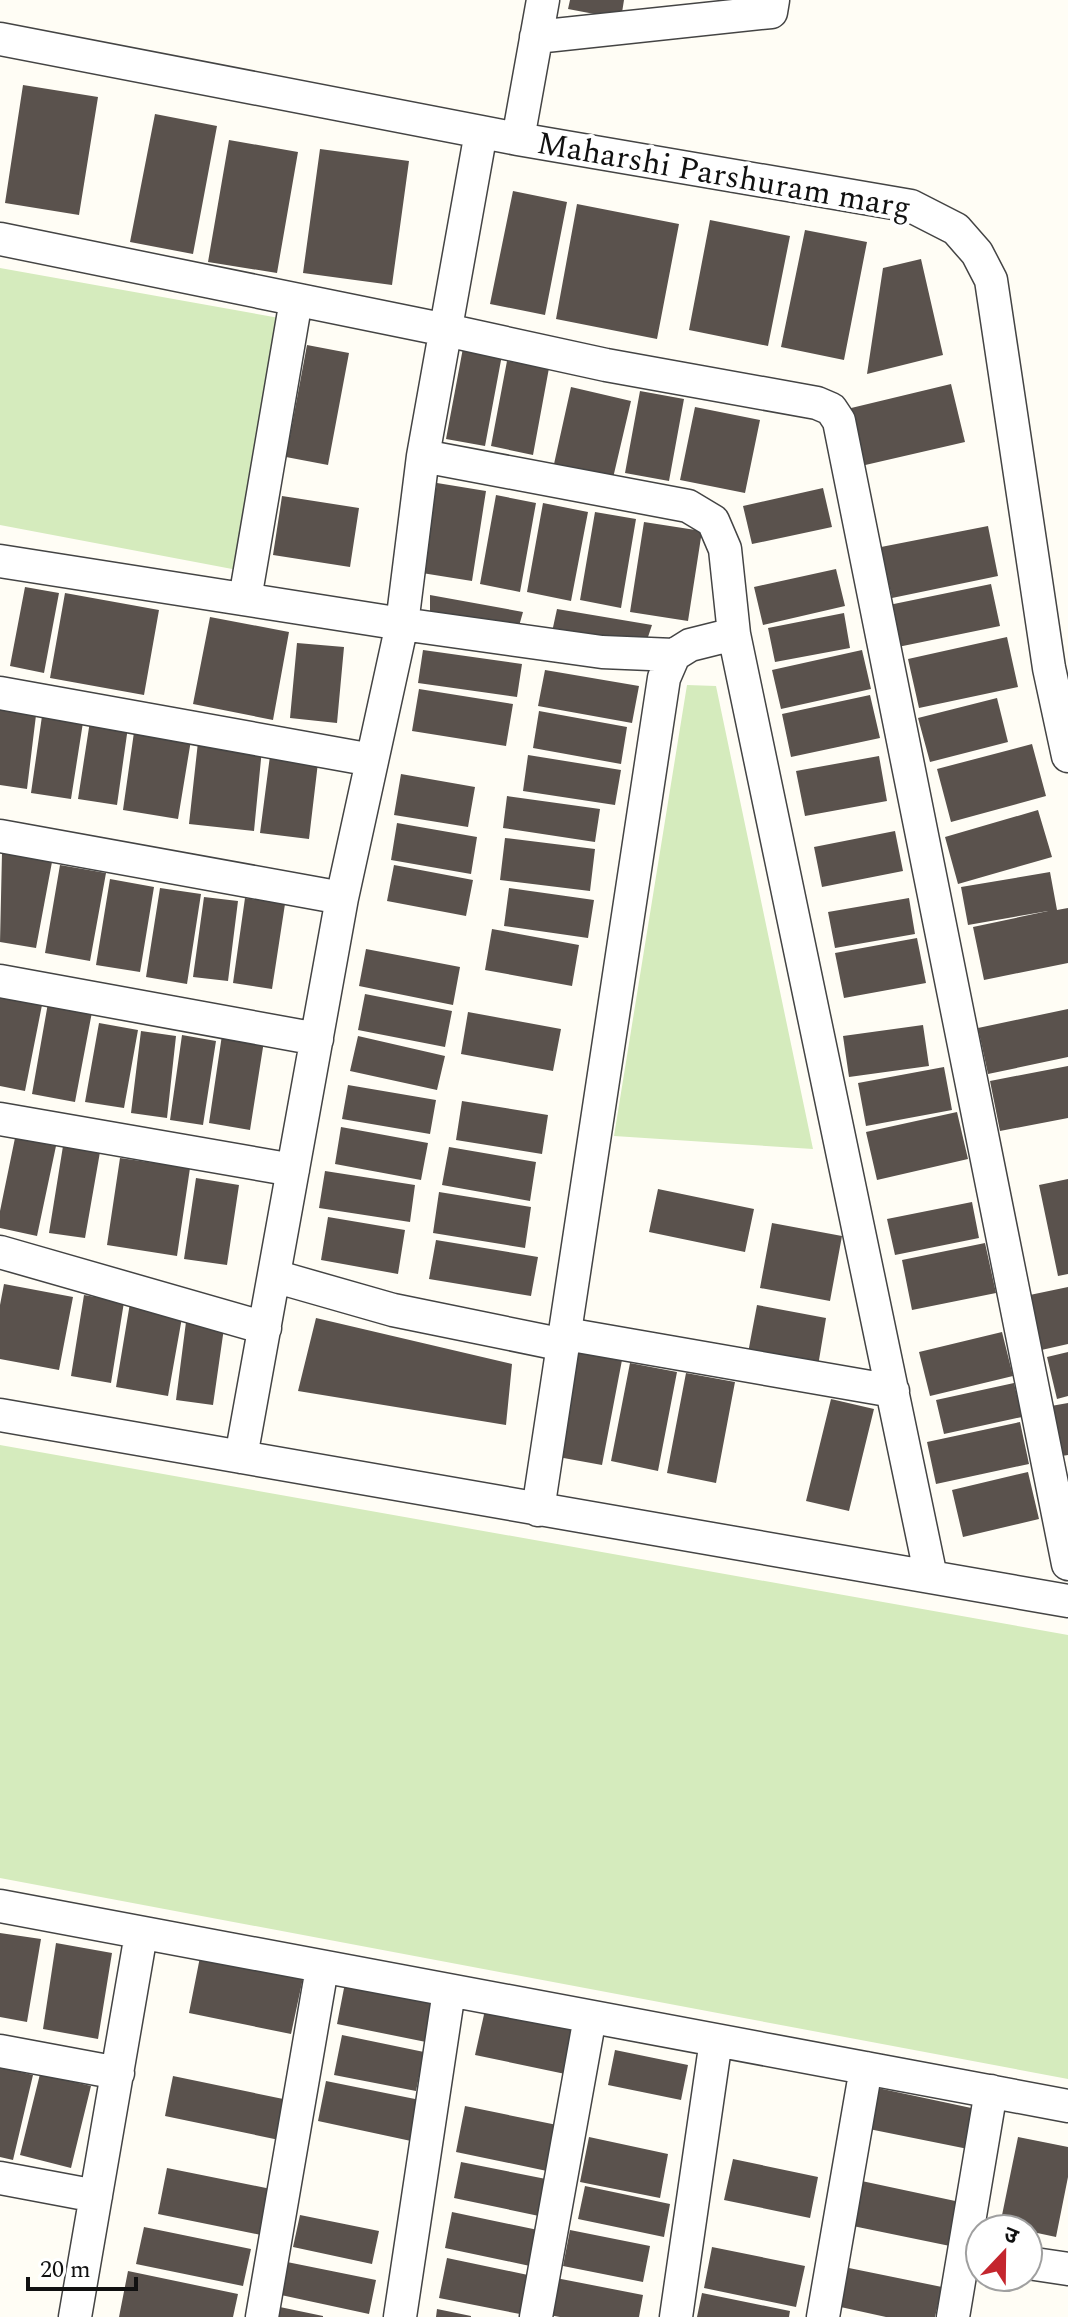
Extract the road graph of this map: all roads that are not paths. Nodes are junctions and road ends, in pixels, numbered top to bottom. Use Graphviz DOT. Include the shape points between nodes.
graph roads {
  1 [pos="543,0"];
  2 [pos="773,0"];
  3 [pos="536,37"];
  4 [pos="0,39"];
  5 [pos="481,132"];
  6 [pos="518,139"];
  7 [pos="0,239"];
  8 [pos="296,300"];
  9 [pos="446,330"];
  10 [pos="423,456"];
  11 [pos="0,561"];
  12 [pos="245,599"];
  13 [pos="402,624"];
  14 [pos="734,634"];
  15 [pos="674,655"];
  16 [pos="1059,666"];
  17 [pos="0,693"];
  18 [pos="1068,756"];
  19 [pos="372,760"];
  20 [pos="0,836"];
  21 [pos="342,898"];
  22 [pos="0,981"];
  23 [pos="317,1039"];
  24 [pos="0,1119"];
  25 [pos="293,1170"];
  26 [pos="0,1252"];
  27 [pos="274,1276"];
  28 [pos="265,1328"];
  29 [pos="565,1340"];
  30 [pos="893,1391"];
  31 [pos="0,1415"];
  32 [pos="241,1457"];
  33 [pos="538,1510"];
  34 [pos="1068,1564"];
  35 [pos="931,1577"];
  36 [pos="1068,1601"];
  37 [pos="0,1906"];
  38 [pos="141,1934"];
  39 [pos="322,1968"];
  40 [pos="449,1991"];
  41 [pos="590,2017"];
  42 [pos="716,2040"];
  43 [pos="0,2051"];
  44 [pos="866,2068"];
  45 [pos="118,2073"];
  46 [pos="991,2091"];
  47 [pos="1068,2106"];
  48 [pos="0,2178"];
  49 [pos="96,2196"];
  50 [pos="977,2213"];
  51 [pos="1044,2265"];
  52 [pos="1068,2269"];
  53 [pos="964,2281"];
  54 [pos="75,2317"];
  55 [pos="262,2317"];
  56 [pos="400,2317"];
  57 [pos="536,2317"];
  58 [pos="676,2317"];
  59 [pos="823,2317"];
  60 [pos="953,2317"];
  1 -- 3 [label="street"];
  2 -- 3 [label="street" via="771,12"];
  3 -- 6 [label="street"];
  4 -- 5 [label="street, Maharshi Parshuram marg"];
  5 -- 6 [label="street, Maharshi Parshuram marg"];
  5 -- 9 [label="street"];
  6 -- 16 [label="street, Maharshi Parshuram marg" via="911,206 956,229 991,280"];
  7 -- 8 [label="street"];
  8 -- 9 [label="street"];
  8 -- 12 [label="street"];
  9 -- 10 [label="street"];
  9 -- 34 [label="street" via="817,403 831,409 839,421"];
  10 -- 13 [label="street"];
  10 -- 14 [label="street" via="688,506 713,521 725,549"];
  11 -- 12 [label="street"];
  12 -- 13 [label="street"];
  13 -- 15 [label="street" via="602,652"];
  13 -- 19 [label="street"];
  14 -- 15 [label="street" via="690,645"];
  14 -- 30 [label="street"];
  15 -- 29 [label="street" via="664,678"];
  16 -- 18 [label="street, Maharshi Parshuram marg"];
  17 -- 19 [label="street"];
  19 -- 21 [label="street"];
  20 -- 21 [label="street"];
  21 -- 23 [label="street"];
  22 -- 23 [label="street"];
  23 -- 25 [label="street"];
  24 -- 25 [label="street"];
  25 -- 27 [label="street"];
  26 -- 28 [label="street"];
  27 -- 28 [label="street"];
  27 -- 29 [label="street" via="393,1310"];
  28 -- 32 [label="street"];
  29 -- 30 [label="street"];
  29 -- 33 [label="street"];
  30 -- 35 [label="street"];
  31 -- 32 [label="street"];
  32 -- 33 [label="street"];
  33 -- 35 [label="street"];
  35 -- 36 [label="street"];
  37 -- 38 [label="street"];
  38 -- 39 [label="street"];
  38 -- 45 [label="street"];
  39 -- 40 [label="street"];
  39 -- 55 [label="street"];
  40 -- 41 [label="street"];
  40 -- 56 [label="street"];
  41 -- 42 [label="street"];
  41 -- 57 [label="street"];
  42 -- 44 [label="street"];
  42 -- 58 [label="street"];
  43 -- 45 [label="street"];
  44 -- 46 [label="street"];
  44 -- 59 [label="street"];
  45 -- 49 [label="street"];
  46 -- 47 [label="street"];
  46 -- 50 [label="street"];
  48 -- 49 [label="street"];
  49 -- 54 [label="street"];
  51 -- 52 [label="street"];
  53 -- 60 [label="street"];
}
